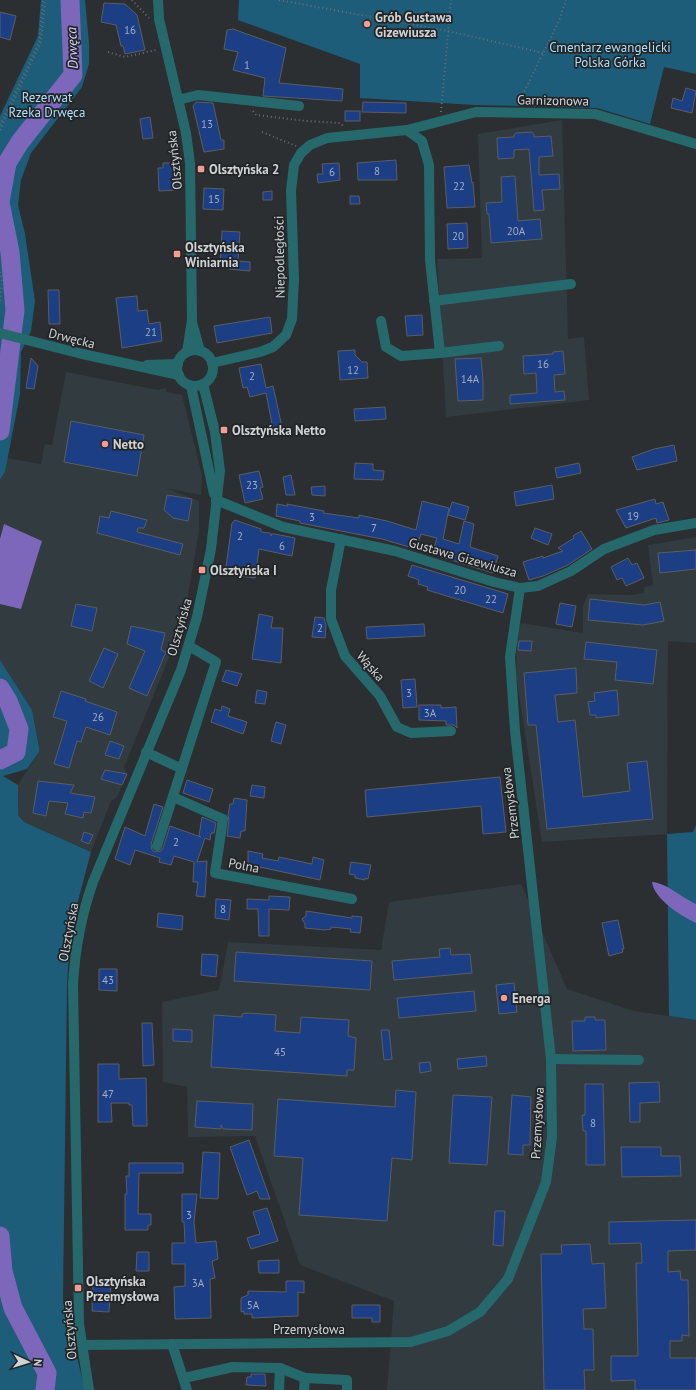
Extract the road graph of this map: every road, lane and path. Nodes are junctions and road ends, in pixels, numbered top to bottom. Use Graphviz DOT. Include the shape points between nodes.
graph roads {
  1 [pos="44,0"];
  2 [pos="132,0"];
  3 [pos="158,0"];
  4 [pos="279,0"];
  5 [pos="450,0"];
  6 [pos="566,0"];
  7 [pos="151,20"];
  8 [pos="448,31"];
  9 [pos="158,50"];
  10 [pos="108,52"];
  11 [pos="543,54"];
  12 [pos="178,100"];
  13 [pos="299,106"];
  14 [pos="514,112"];
  15 [pos="440,121"];
  16 [pos="0,125"];
  17 [pos="0,130"];
  18 [pos="407,130"];
  19 [pos="262,132"];
  20 [pos="696,144"];
  21 [pos="303,150"];
  22 [pos="0,272"];
  23 [pos="571,284"];
  24 [pos="434,301"];
  25 [pos="0,304"];
  26 [pos="192,320"];
  27 [pos="381,321"];
  28 [pos="0,333"];
  29 [pos="499,346"];
  30 [pos="200,351"];
  31 [pos="187,352"];
  32 [pos="440,353"];
  33 [pos="212,363"];
  34 [pos="178,364"];
  35 [pos="139,366"];
  36 [pos="178,375"];
  37 [pos="203,384"];
  38 [pos="192,386"];
  39 [pos="216,500"];
  40 [pos="696,523"];
  41 [pos="341,539"];
  42 [pos="520,588"];
  43 [pos="190,646"];
  44 [pos="452,731"];
  45 [pos="146,752"];
  46 [pos="182,769"];
  47 [pos="173,797"];
  48 [pos="158,846"];
  49 [pos="352,899"];
  50 [pos="551,1059"];
  51 [pos="638,1060"];
  52 [pos="172,1344"];
  53 [pos="82,1345"];
  54 [pos="280,1368"];
  55 [pos="184,1378"];
  56 [pos="305,1378"];
  57 [pos="89,1390"];
  58 [pos="187,1390"];
  59 [pos="279,1390"];
  60 [pos="304,1390"];
  61 [pos="347,1390"];
  1 -- 16 [label="path" via="39,42"];
  1 -- 17 [label="path" via="41,42"];
  2 -- 7 [label="path"];
  3 -- 12 [label="street, Olsztyńska" via="159,19"];
  4 -- 8 [label="path"];
  5 -- 8 [label="path"];
  6 -- 11 [label="path"];
  8 -- 11 [label="path"];
  8 -- 15 [label="path"];
  9 -- 10 [label="path" via="125,57"];
  11 -- 14 [label="path"];
  12 -- 13 [label="street" via="198,95"];
  12 -- 26 [label="street, Olsztyńska" via="190,163"];
  14 -- 15 [label="street, Garnizonowa" via="476,112"];
  14 -- 20 [label="street, Garnizonowa" via="595,114"];
  15 -- 18 [label="street, Garnizonowa"];
  18 -- 21 [label="street, Garnizonowa" via="320,140"];
  18 -- 24 [label="street" via="422,141 429,165 430,260"];
  19 -- 21 [label="path"];
  21 -- 33 [label="street, Niepodległości" via="294,165 291,191 294,279 292,319 286,335 273,347 260,352"];
  22 -- 25 [label="path"];
  23 -- 24 [label="street"];
  24 -- 32 [label="street"];
  26 -- 30 [label="street, Olsztyńska"];
  26 -- 31 [label="street, Olsztyńska"];
  27 -- 32 [label="street" via="386,347 401,356"];
  28 -- 35 [label="street, Drwęcka"];
  29 -- 32 [label="street"];
  30 -- 31 [label="street"];
  30 -- 33 [label="street" via="206,354"];
  31 -- 34 [label="street"];
  33 -- 37 [label="street" via="212,373"];
  34 -- 35 [label="street, Drwęcka"];
  34 -- 36 [label="street"];
  35 -- 36 [label="street, Drwęcka"];
  36 -- 38 [label="street"];
  37 -- 38 [label="street"];
  37 -- 39 [label="street, Olsztyńska" via="215,432 220,471"];
  38 -- 39 [label="street, Olsztyńska"];
  39 -- 41 [label="street, Gustawa Gizewiusza" via="283,526"];
  39 -- 43 [label="street, Olsztyńska" via="208,564"];
  40 -- 42 [label="street, Gustawa Gizewiusza" via="654,530 604,548 571,571 538,586"];
  41 -- 42 [label="street, Gustawa Gizewiusza" via="395,551"];
  41 -- 44 [label="street, Wąska" via="331,590 331,619 345,656 380,696 397,727 411,733"];
  42 -- 50 [label="street, Przemysłowa" via="510,657 514,716"];
  43 -- 45 [label="street, Olsztyńska"];
  43 -- 46 [label="street" via="216,662"];
  45 -- 46 [label="street"];
  45 -- 53 [label="street, Olsztyńska" via="84,906 74,957 77,1250"];
  46 -- 47 [label="street"];
  47 -- 48 [label="street"];
  47 -- 49 [label="street, Polna" via="223,820 215,873"];
  50 -- 51 [label="street"];
  50 -- 52 [label="street, Przemysłowa" via="552,1136 546,1182 508,1279 480,1312 448,1331 411,1342"];
  52 -- 53 [label="street, Przemysłowa"];
  52 -- 55 [label="street"];
  53 -- 57 [label="street, Olsztyńska"];
  54 -- 55 [label="street" via="233,1367"];
  54 -- 56 [label="street"];
  54 -- 59 [label="street"];
  55 -- 58 [label="street"];
  56 -- 60 [label="street"];
  56 -- 61 [label="street" via="348,1380"];
}
